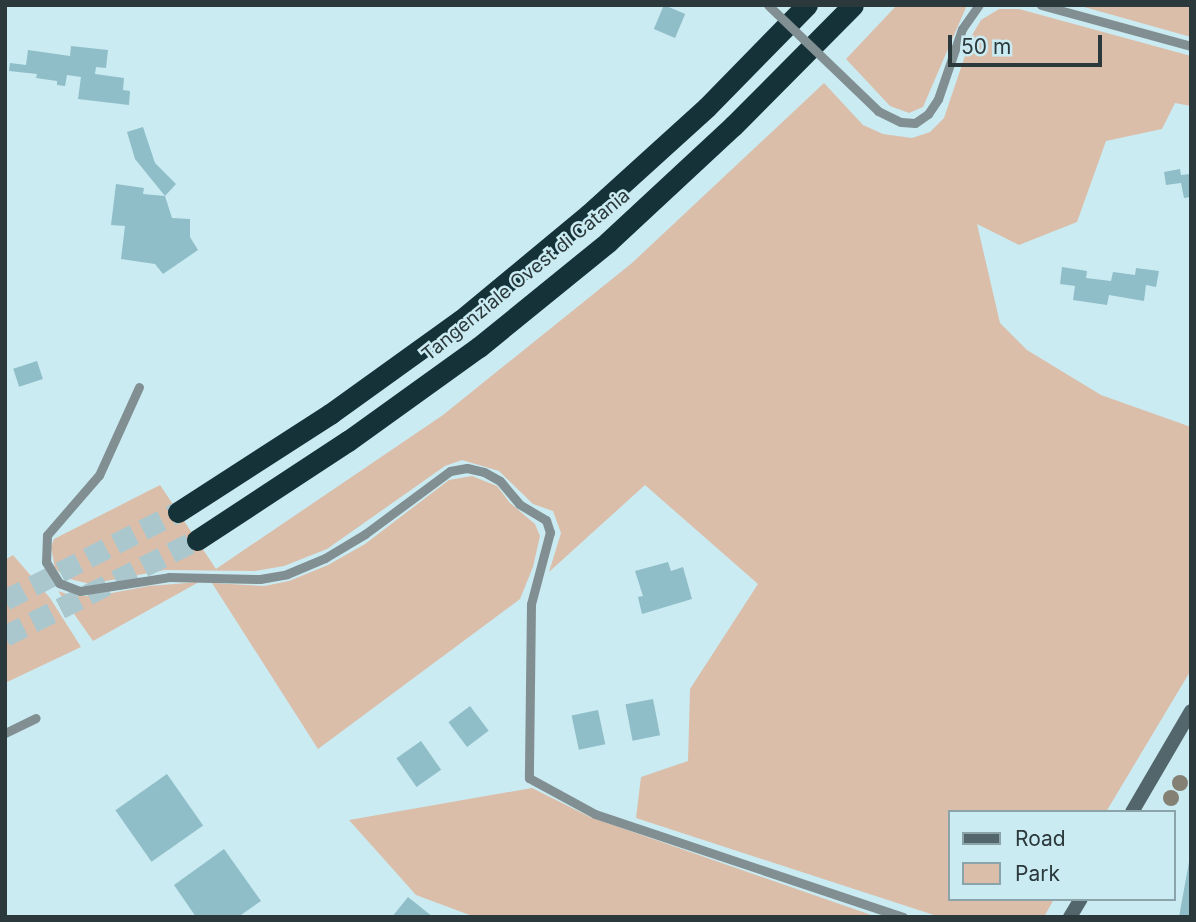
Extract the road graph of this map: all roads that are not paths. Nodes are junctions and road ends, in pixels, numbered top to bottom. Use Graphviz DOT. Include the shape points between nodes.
graph roads {
  1 [pos="768,5"];
  2 [pos="807,5"];
  3 [pos="853,5"];
  4 [pos="979,5"];
  5 [pos="1041,5"];
  6 [pos="1191,46"];
  7 [pos="139,387"];
  8 [pos="178,512"];
  9 [pos="197,540"];
  10 [pos="1190,713"];
  11 [pos="36,718"];
  12 [pos="5,733"];
  13 [pos="1133,810"];
  14 [pos="903,917"];
  1 -- 4 [label="lane, bridge" via="878,111 915,123 938,99 962,29"];
  2 -- 8 [label="highway, Tangenziale Ovest di Catania" via="707,107 589,214 461,320 330,414"];
  3 -- 9 [label="highway, Tangenziale Ovest di Catania" via="733,126 597,251 479,347 359,434"];
  5 -- 6 [label="lane"];
  7 -- 14 [label="lane" via="99,475 47,534 46,562 59,583 80,591 169,577 260,579 287,574 355,540 450,471 484,472 500,481 519,504 545,520 550,532 531,604 529,778 595,814"];
  10 -- 13 [label="main road"];
  11 -- 12 [label="lane"];
}
